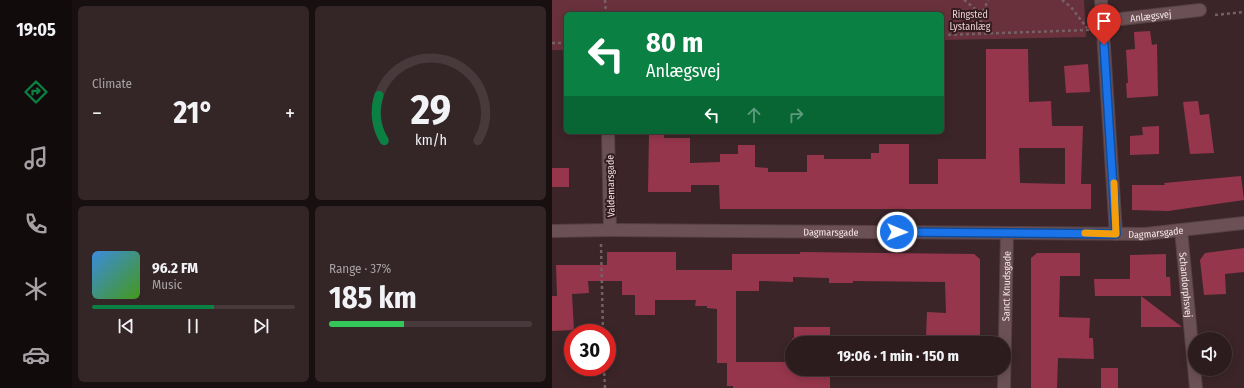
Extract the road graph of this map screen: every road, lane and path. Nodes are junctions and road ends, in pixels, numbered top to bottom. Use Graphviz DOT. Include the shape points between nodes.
graph roads {
  1 [pos="605,0"];
  2 [pos="964,0"];
  3 [pos="988,0"];
  4 [pos="1062,0"];
  5 [pos="1101,0"];
  6 [pos="1200,10"];
  7 [pos="606,12"];
  8 [pos="1244,12"];
  9 [pos="982,14"];
  10 [pos="1103,25"];
  11 [pos="1088,30"];
  12 [pos="944,35"];
  13 [pos="979,35"];
  14 [pos="552,43"];
  15 [pos="564,43"];
  16 [pos="608,134"];
  17 [pos="1244,223"];
  18 [pos="606,230"];
  19 [pos="1181,230"];
  20 [pos="552,231"];
  21 [pos="1007,233"];
  22 [pos="1116,234"];
  23 [pos="603,324"];
  24 [pos="604,376"];
  25 [pos="605,388"];
  26 [pos="1004,388"];
  27 [pos="1196,388"];
  1 -- 7 [label="path"];
  2 -- 9 [label="path"];
  3 -- 9 [label="path"];
  4 -- 11 [label="path" via="1071,7"];
  5 -- 10 [label="street"];
  6 -- 8 [label="path" via="1214,15"];
  6 -- 10 [label="street, Anlægsvej"];
  9 -- 13 [label="path"];
  10 -- 11 [label="path"];
  10 -- 22 [label="street"];
  11 -- 13 [label="path"];
  12 -- 13 [label="path"];
  14 -- 15 [label="path"];
  16 -- 18 [label="street, Valdemarsgade"];
  17 -- 19 [label="street, Dagmarsgade"];
  18 -- 20 [label="street, Valdemarsgade"];
  18 -- 21 [label="street, Dagmarsgade"];
  18 -- 23 [label="path"];
  19 -- 22 [label="street, Dagmarsgade"];
  19 -- 27 [label="street, Schandorphsvej"];
  21 -- 22 [label="street, Dagmarsgade"];
  21 -- 26 [label="street, Sanct Knudsgade"];
  24 -- 25 [label="path"];
}
